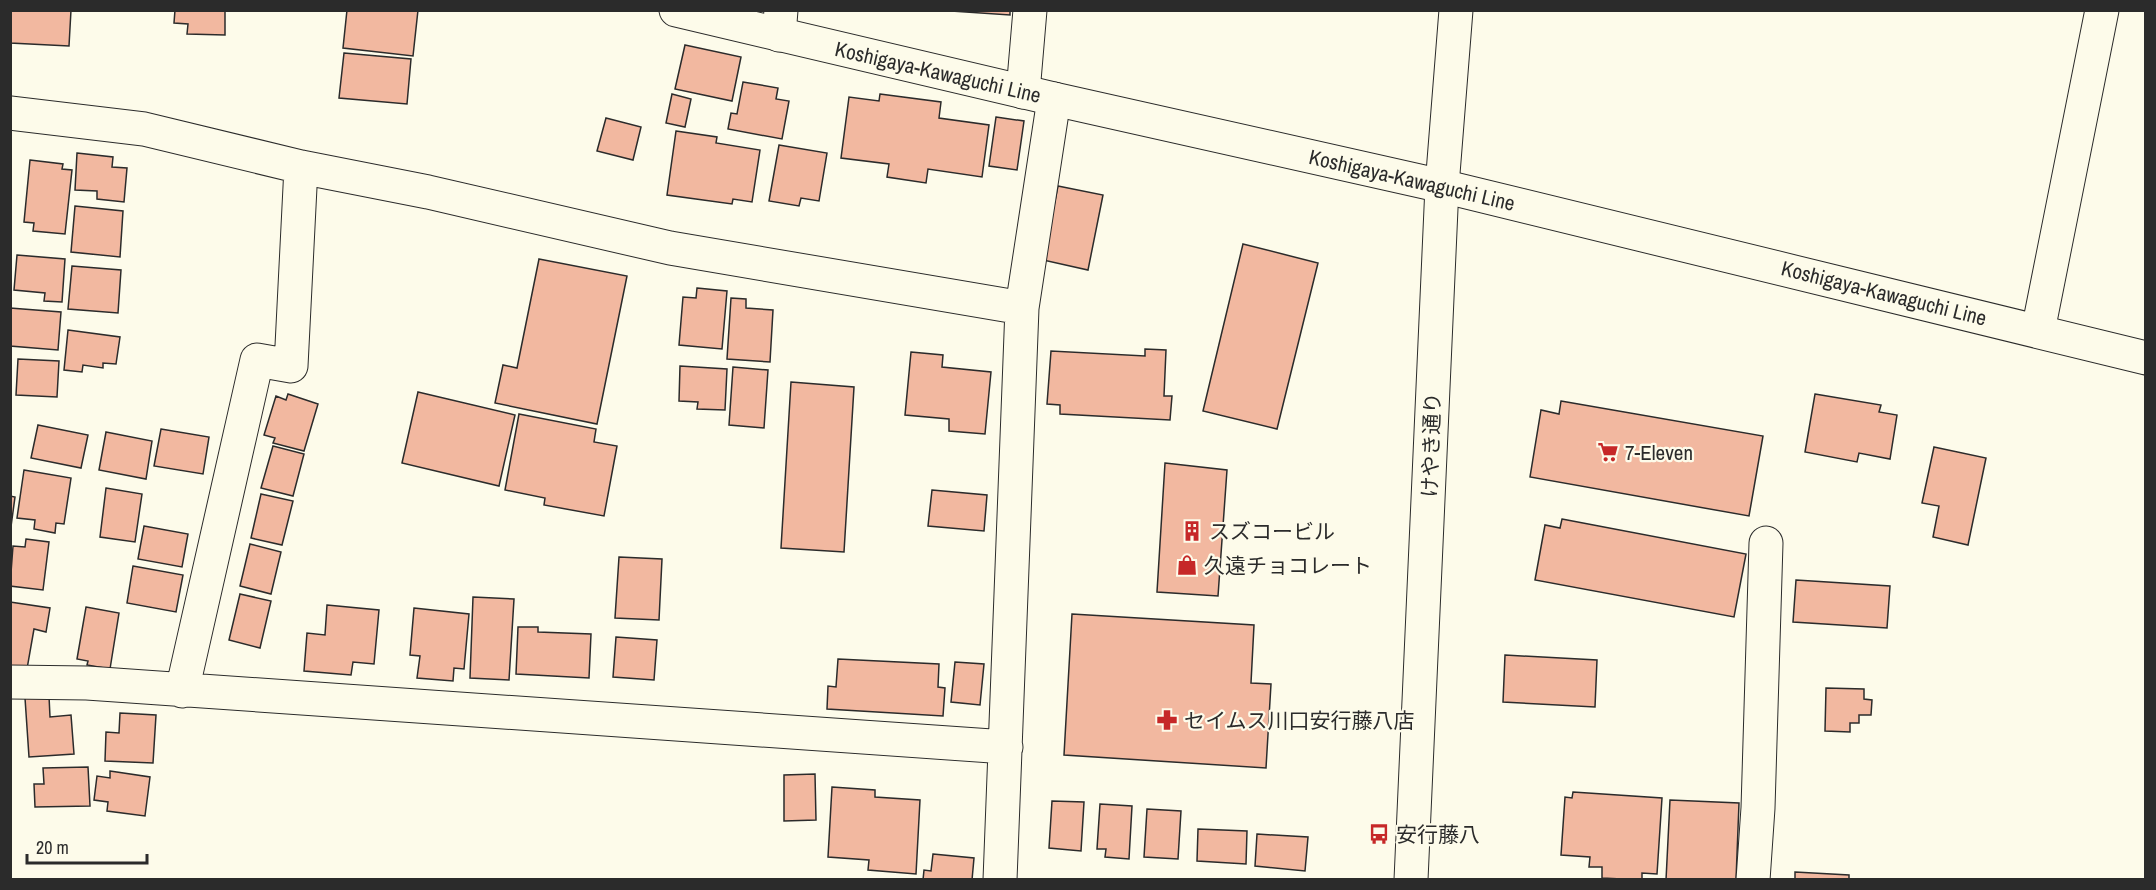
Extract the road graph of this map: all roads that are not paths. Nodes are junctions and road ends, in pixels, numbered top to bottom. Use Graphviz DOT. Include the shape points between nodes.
graph roads {
  1 [pos="676,10"];
  2 [pos="1030,10"];
  3 [pos="1456,10"];
  4 [pos="2102,10"];
  5 [pos="780,23"];
  6 [pos="1038,96"];
  7 [pos="10,113"];
  8 [pos="301,167"];
  9 [pos="1442,186"];
  10 [pos="1022,308"];
  11 [pos="2038,331"];
  12 [pos="2145,358"];
  13 [pos="1766,543"];
  14 [pos="10,682"];
  15 [pos="182,691"];
  16 [pos="1006,747"];
  17 [pos="1000,879"];
  18 [pos="1411,879"];
  19 [pos="1753,879"];
  1 -- 5 [label="street, Koshigaya-Kawaguchi Line"];
  2 -- 6 [label="street"];
  3 -- 9 [label="street, けやき通り"];
  4 -- 11 [label="street"];
  5 -- 6 [label="street, Koshigaya-Kawaguchi Line"];
  6 -- 9 [label="street, Koshigaya-Kawaguchi Line"];
  6 -- 10 [label="street"];
  7 -- 8 [label="street" via="144,129"];
  8 -- 10 [label="street" via="670,248"];
  8 -- 15 [label="street" via="291,366 256,360"];
  9 -- 11 [label="street, Koshigaya-Kawaguchi Line"];
  9 -- 18 [label="street, けやき通り"];
  10 -- 16 [label="street"];
  11 -- 12 [label="street, Koshigaya-Kawaguchi Line"];
  13 -- 19 [label="street"];
  14 -- 15 [label="street" via="87,683"];
  15 -- 16 [label="street"];
  16 -- 17 [label="street"];
}
